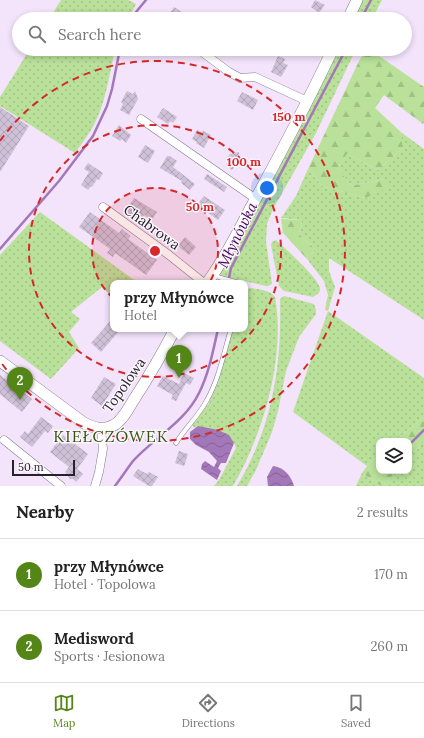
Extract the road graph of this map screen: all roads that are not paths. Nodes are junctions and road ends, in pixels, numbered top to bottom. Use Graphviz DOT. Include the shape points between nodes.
graph roads {
  1 [pos="357,0"];
  2 [pos="351,12"];
  3 [pos="207,56"];
  4 [pos="330,56"];
  5 [pos="308,101"];
  6 [pos="141,119"];
  7 [pos="256,199"];
  8 [pos="103,207"];
  9 [pos="211,280"];
  10 [pos="172,332"];
  11 [pos="230,332"];
  12 [pos="0,361"];
  13 [pos="101,429"];
  14 [pos="4,440"];
  15 [pos="176,443"];
  16 [pos="62,486"];
  17 [pos="95,486"];
  1 -- 2 [label="street"];
  3 -- 5 [label="street" via="240,78 255,77"];
  4 -- 5 [label="street"];
  5 -- 7 [label="street"];
  6 -- 7 [label="street"];
  7 -- 9 [label="street"];
  8 -- 9 [label="street, Chabrowa" via="169,255"];
  10 -- 13 [label="street, Topolowa" via="156,366 126,412 115,424"];
  11 -- 15 [label="lane" via="213,389"];
  12 -- 13 [label="street" via="84,423"];
  13 -- 17 [label="street" via="103,449"];
  14 -- 16 [label="street"];
}
